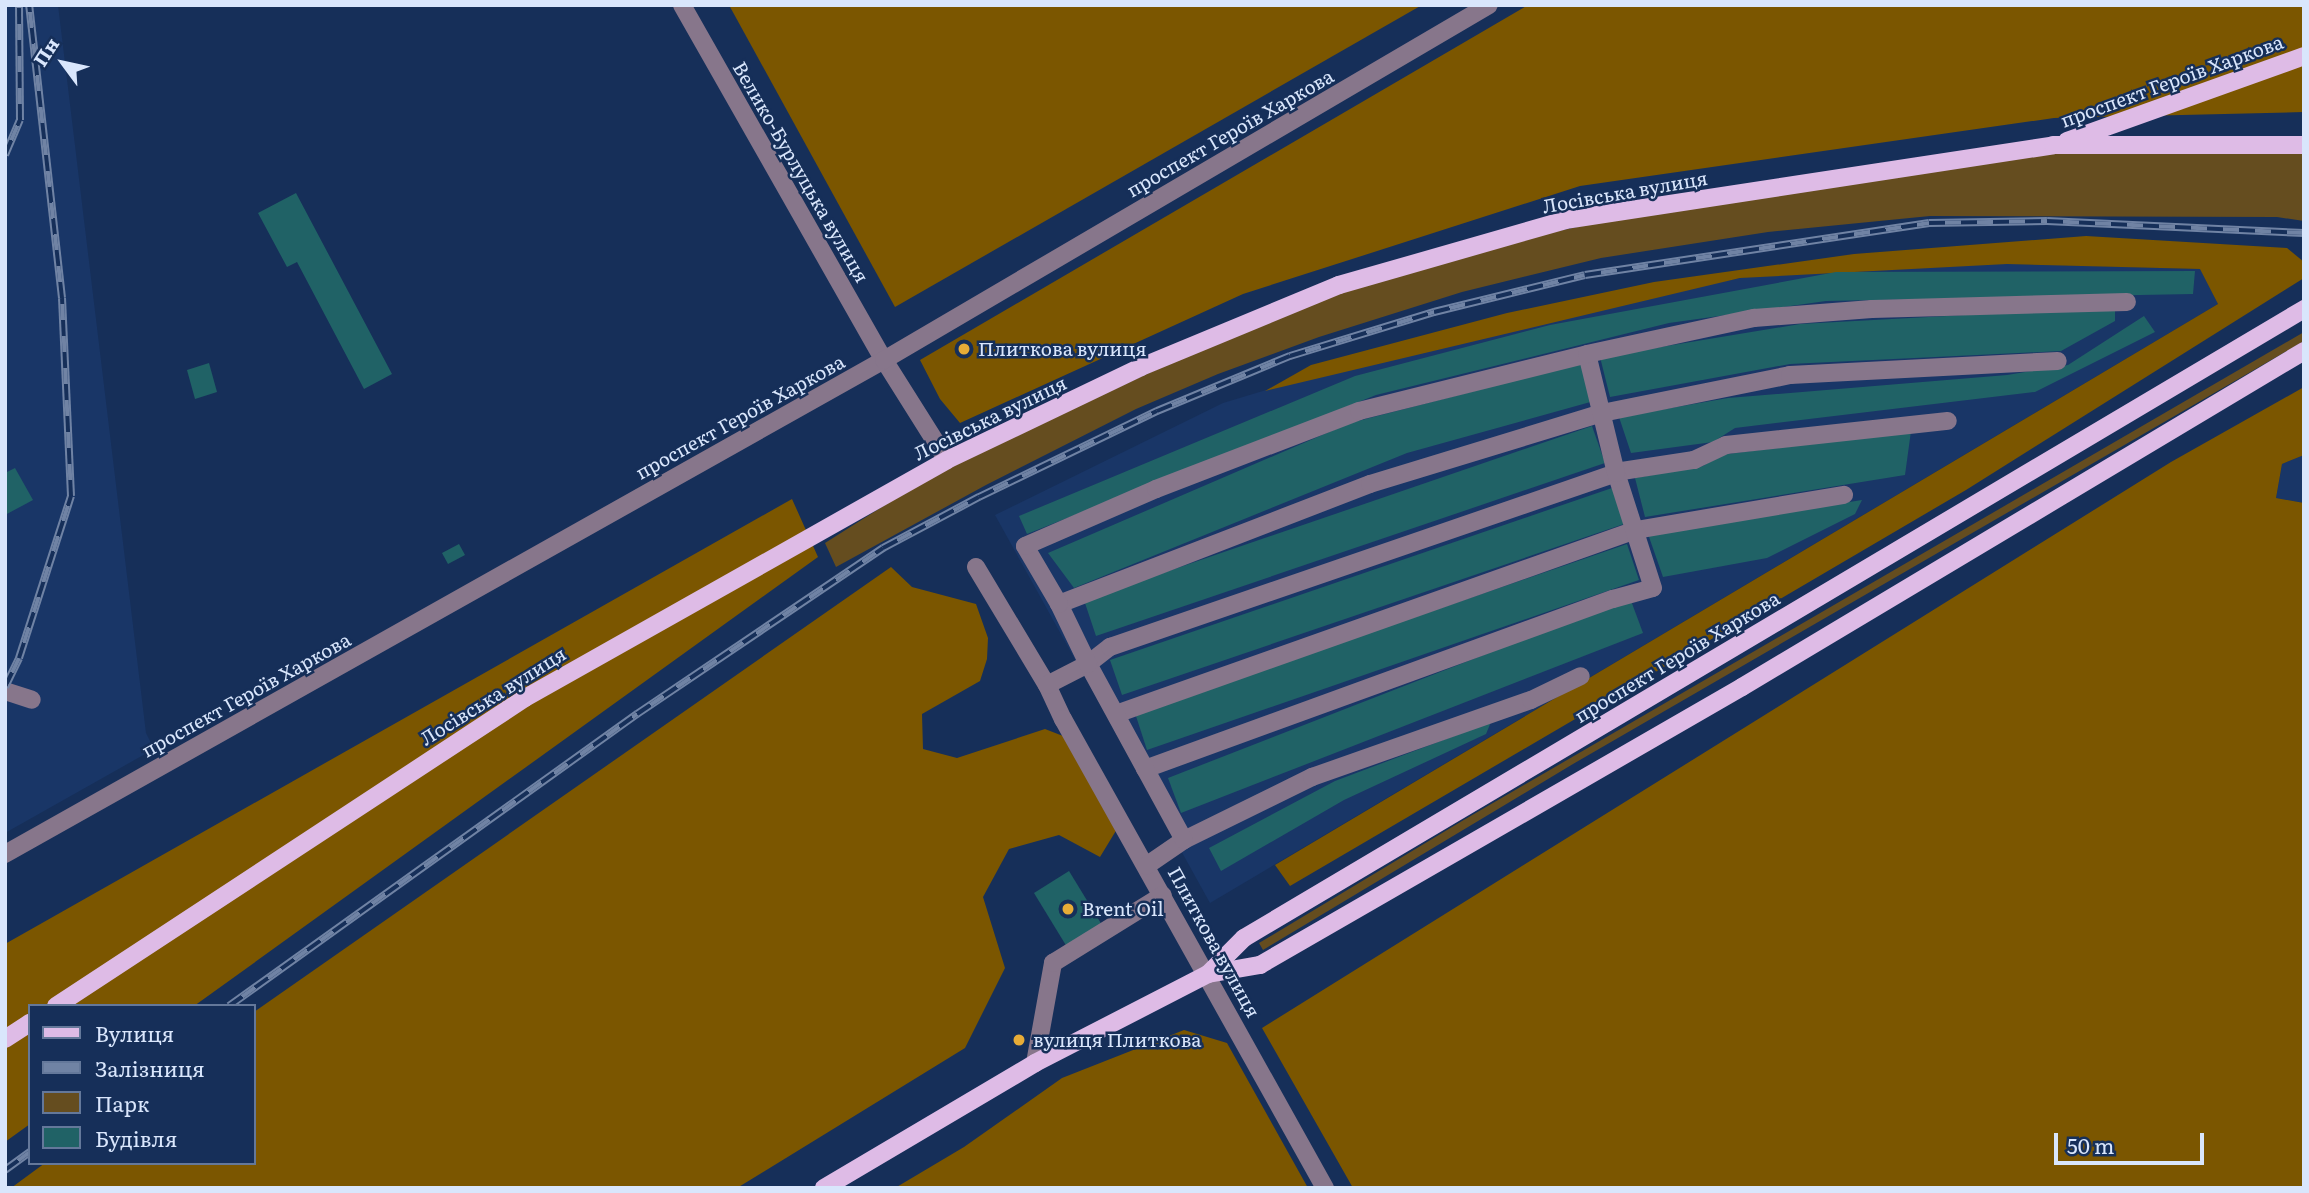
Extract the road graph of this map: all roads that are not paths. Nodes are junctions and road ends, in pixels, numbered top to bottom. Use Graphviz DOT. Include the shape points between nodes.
graph roads {
  1 [pos="682,5"];
  2 [pos="1489,5"];
  3 [pos="2304,56"];
  4 [pos="2053,145"];
  5 [pos="2304,145"];
  6 [pos="2127,302"];
  7 [pos="2304,309"];
  8 [pos="2304,351"];
  9 [pos="1587,354"];
  10 [pos="884,360"];
  11 [pos="2059,361"];
  12 [pos="1602,413"];
  13 [pos="1948,421"];
  14 [pos="947,460"];
  15 [pos="1616,473"];
  16 [pos="1844,495"];
  17 [pos="1636,530"];
  18 [pos="976,566"];
  19 [pos="1059,604"];
  20 [pos="1088,664"];
  21 [pos="1581,676"];
  22 [pos="1046,685"];
  23 [pos="5,691"];
  24 [pos="32,700"];
  25 [pos="1116,714"];
  26 [pos="1145,769"];
  27 [pos="1184,841"];
  28 [pos="5,854"];
  29 [pos="1146,866"];
  30 [pos="1163,895"];
  31 [pos="1208,974"];
  32 [pos="59,1004"];
  33 [pos="28,1024"];
  34 [pos="5,1039"];
  35 [pos="1035,1063"];
  36 [pos="824,1188"];
  37 [pos="1325,1188"];
  1 -- 10 [label="street, Велико-Бурлуцька вулиця"];
  2 -- 10 [label="street, проспект Героїв Харкова"];
  3 -- 4 [label="main road, проспект Героїв Харкова"];
  4 -- 5 [label="main road"];
  4 -- 14 [label="main road, Лосівська вулиця" via="1565,220 1339,285 1142,367"];
  6 -- 9 [label="street" via="1872,309 1754,318"];
  7 -- 31 [label="main road, проспект Героїв Харкова" via="1244,938"];
  8 -- 31 [label="main road, проспект Героїв Харкова" via="1742,687 1260,965"];
  9 -- 12 [label="street"];
  9 -- 19 [label="street" via="1359,411 1156,489 1025,546"];
  10 -- 14 [label="street"];
  10 -- 28 [label="street, проспект Героїв Харкова"];
  11 -- 12 [label="street" via="1790,375"];
  12 -- 15 [label="street"];
  12 -- 19 [label="street" via="1370,484"];
  13 -- 15 [label="street" via="1726,445 1694,460"];
  14 -- 32 [label="main road, Лосівська вулиця" via="525,698"];
  15 -- 17 [label="street"];
  15 -- 20 [label="street" via="1110,647"];
  16 -- 17 [label="street"];
  17 -- 25 [label="street"];
  17 -- 26 [label="street" via="1653,588"];
  18 -- 22 [label="street, Плиткова вулиця"];
  19 -- 20 [label="street"];
  20 -- 22 [label="street"];
  20 -- 25 [label="street"];
  21 -- 27 [label="street" via="1531,700 1312,777"];
  22 -- 29 [label="street, Плиткова вулиця"];
  23 -- 24 [label="street"];
  25 -- 26 [label="street"];
  26 -- 27 [label="street"];
  27 -- 29 [label="street"];
  29 -- 30 [label="street, Плиткова вулиця"];
  30 -- 31 [label="street, Плиткова вулиця"];
  30 -- 35 [label="street" via="1053,963"];
  31 -- 35 [label="main road, проспект Героїв Харкова"];
  31 -- 37 [label="street, Плиткова вулиця"];
  33 -- 34 [label="main road"];
  35 -- 36 [label="main road, проспект Героїв Харкова"];
}
